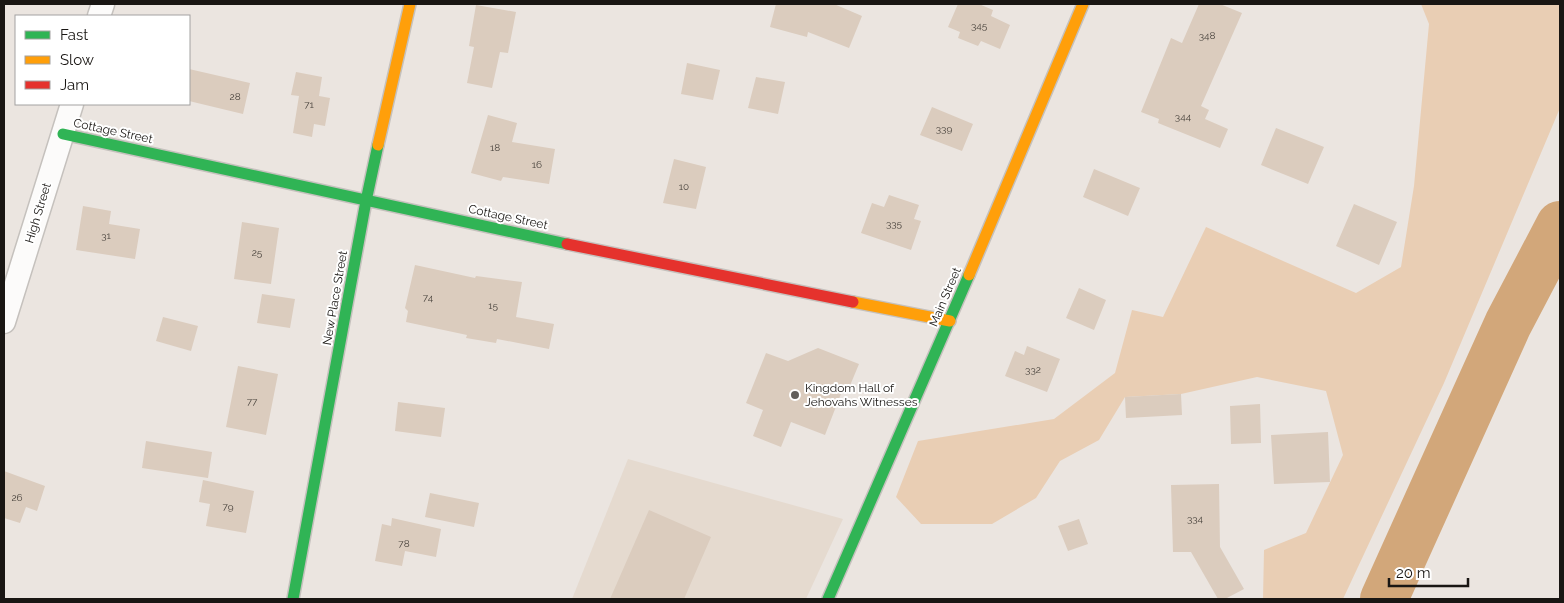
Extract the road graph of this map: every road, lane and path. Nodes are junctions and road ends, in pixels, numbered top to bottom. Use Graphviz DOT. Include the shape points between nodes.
graph roads {
  1 [pos="410,4"];
  2 [pos="1083,4"];
  3 [pos="72,105"];
  4 [pos="63,134"];
  5 [pos="366,201"];
  6 [pos="950,321"];
  7 [pos="4,322"];
  8 [pos="293,599"];
  9 [pos="828,599"];
  1 -- 5 [label="street, New Place Street"];
  2 -- 6 [label="street, Main Street"];
  3 -- 4 [label="street, High Street"];
  4 -- 5 [label="street, Cottage Street"];
  4 -- 7 [label="street, High Street"];
  5 -- 6 [label="street, Cottage Street"];
  5 -- 8 [label="street, New Place Street"];
  6 -- 9 [label="street, Main Street"];
}
